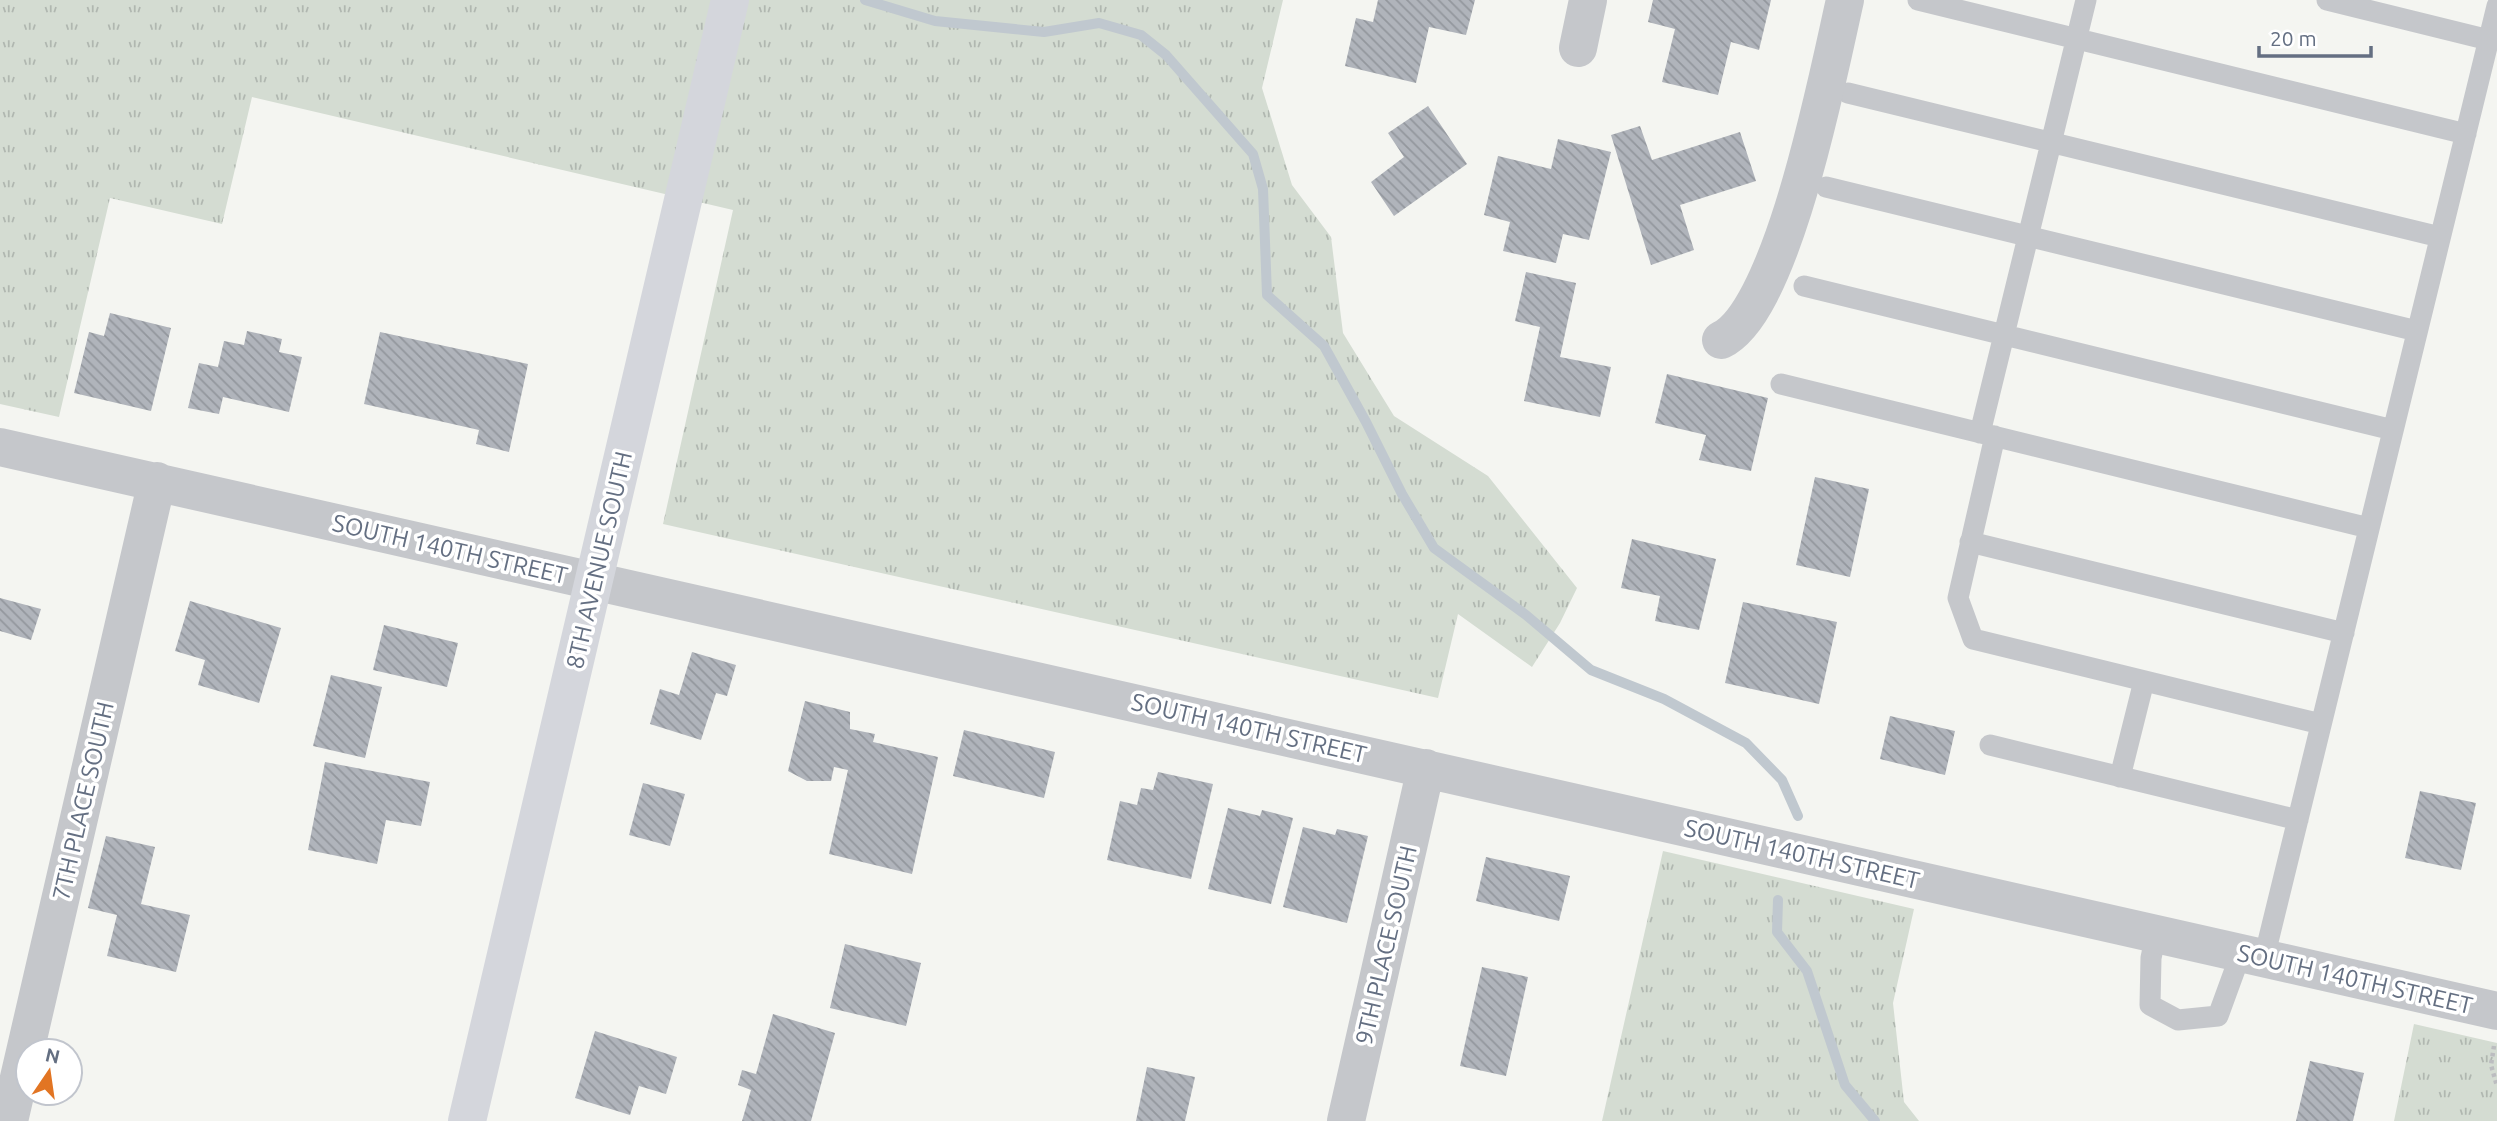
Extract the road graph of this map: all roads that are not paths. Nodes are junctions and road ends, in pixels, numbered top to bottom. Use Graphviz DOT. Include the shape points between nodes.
graph roads {
  1 [pos="730,0"];
  2 [pos="1588,0"];
  3 [pos="1845,0"];
  4 [pos="1918,0"];
  5 [pos="2086,0"];
  6 [pos="2327,0"];
  7 [pos="2497,6"];
  8 [pos="2076,39"];
  9 [pos="2489,40"];
  10 [pos="1578,48"];
  11 [pos="1848,93"];
  12 [pos="2466,134"];
  13 [pos="2051,142"];
  14 [pos="1826,187"];
  15 [pos="2028,237"];
  16 [pos="2440,237"];
  17 [pos="1804,286"];
  18 [pos="2417,331"];
  19 [pos="2004,335"];
  20 [pos="1721,340"];
  21 [pos="1782,384"];
  22 [pos="2393,430"];
  23 [pos="1988,434"];
  24 [pos="0,447"];
  25 [pos="157,481"];
  26 [pos="2369,528"];
  27 [pos="1970,542"];
  28 [pos="594,582"];
  29 [pos="2344,633"];
  30 [pos="2144,681"];
  31 [pos="2321,724"];
  32 [pos="1990,745"];
  33 [pos="1426,768"];
  34 [pos="2120,777"];
  35 [pos="2298,820"];
  36 [pos="2157,934"];
  37 [pos="2252,956"];
  38 [pos="2496,1024"];
  39 [pos="9,1121"];
  40 [pos="467,1121"];
  41 [pos="1346,1121"];
  1 -- 28 [label="street, 8TH AVENUE SOUTH"];
  2 -- 10 [label="street"];
  3 -- 20 [label="street" via="1797,202 1748,316 1733,335"];
  4 -- 8 [label="lane"];
  5 -- 8 [label="lane"];
  6 -- 9 [label="lane"];
  7 -- 9 [label="lane"];
  8 -- 12 [label="lane"];
  8 -- 13 [label="lane"];
  9 -- 12 [label="lane"];
  11 -- 13 [label="lane"];
  12 -- 16 [label="lane"];
  13 -- 15 [label="lane"];
  13 -- 16 [label="lane"];
  14 -- 15 [label="lane"];
  15 -- 18 [label="lane"];
  15 -- 19 [label="lane"];
  16 -- 18 [label="lane"];
  17 -- 19 [label="lane"];
  18 -- 22 [label="lane"];
  19 -- 22 [label="lane"];
  19 -- 23 [label="lane"];
  21 -- 23 [label="lane"];
  22 -- 26 [label="lane"];
  23 -- 26 [label="lane"];
  23 -- 27 [label="lane"];
  24 -- 25 [label="street, SOUTH 140TH STREET"];
  25 -- 28 [label="street, SOUTH 140TH STREET"];
  25 -- 39 [label="street, 7TH PLACE SOUTH"];
  26 -- 29 [label="lane"];
  27 -- 29 [label="lane"];
  27 -- 30 [label="lane" via="1958,598 1973,639"];
  28 -- 33 [label="street, SOUTH 140TH STREET"];
  28 -- 40 [label="street, 8TH AVENUE SOUTH"];
  29 -- 31 [label="lane"];
  30 -- 31 [label="lane"];
  30 -- 34 [label="lane"];
  31 -- 35 [label="lane"];
  32 -- 34 [label="lane"];
  33 -- 36 [label="street, SOUTH 140TH STREET"];
  33 -- 41 [label="street, 9TH PLACE SOUTH"];
  34 -- 35 [label="lane"];
  35 -- 37 [label="lane"];
  36 -- 37 [label="street, SOUTH 140TH STREET"];
  36 -- 37 [label="lane" via="2151,958 2150,1005 2178,1020 2218,1016"];
  37 -- 38 [label="street, SOUTH 140TH STREET"];
}
